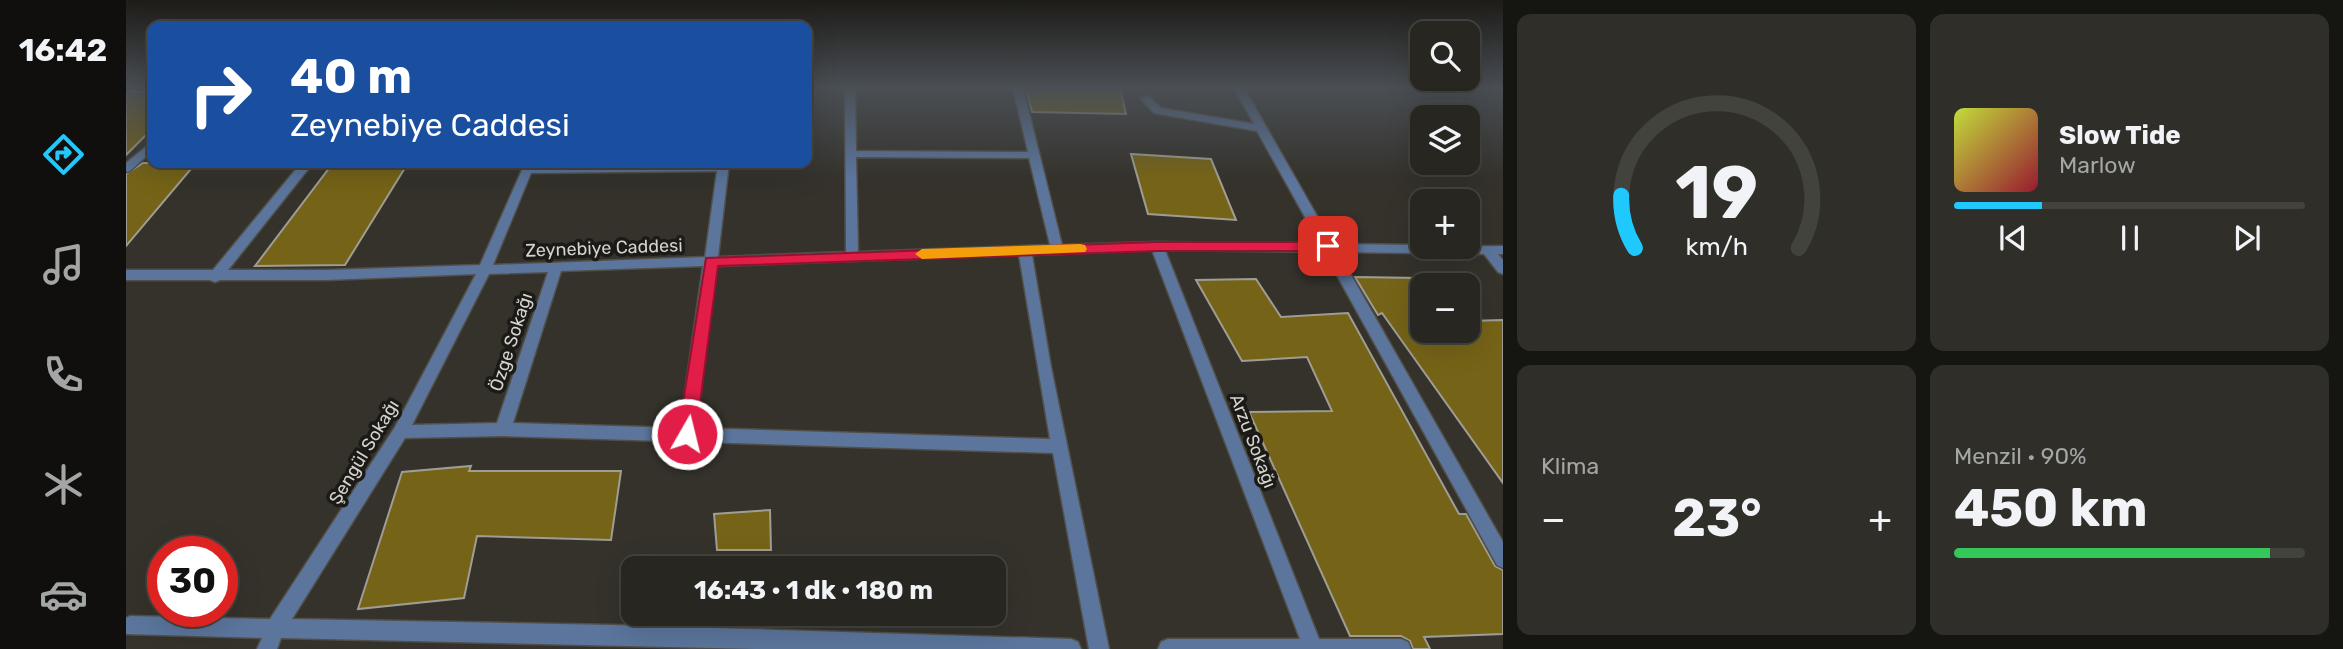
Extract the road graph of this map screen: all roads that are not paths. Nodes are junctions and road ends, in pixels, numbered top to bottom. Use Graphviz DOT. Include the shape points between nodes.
graph roads {
  1 [pos="850,118"];
  2 [pos="1025,118"];
  3 [pos="1202,118"];
  4 [pos="1256,118"];
  5 [pos="1261,128"];
  6 [pos="147,150"];
  7 [pos="851,154"];
  8 [pos="1034,155"];
  9 [pos="303,168"];
  10 [pos="528,168"];
  11 [pos="724,168"];
  12 [pos="126,169"];
  13 [pos="1157,246"];
  14 [pos="1328,246"];
  15 [pos="1057,250"];
  16 [pos="1488,250"];
  17 [pos="1503,250"];
  18 [pos="1026,251"];
  19 [pos="852,257"];
  20 [pos="711,262"];
  21 [pos="556,267"];
  22 [pos="485,269"];
  23 [pos="1503,269"];
  24 [pos="126,275"];
  25 [pos="215,277"];
  26 [pos="503,429"];
  27 [pos="401,432"];
  28 [pos="687,434"];
  29 [pos="1060,446"];
  30 [pos="1503,559"];
  31 [pos="130,626"];
  32 [pos="275,629"];
  33 [pos="612,642"];
  34 [pos="1312,648"];
  35 [pos="267,649"];
  36 [pos="1072,649"];
  37 [pos="1099,649"];
  38 [pos="1168,649"];
  39 [pos="1401,649"];
  1 -- 7 [label="street"];
  2 -- 8 [label="street"];
  3 -- 5 [label="street"];
  4 -- 5 [label="street"];
  5 -- 14 [label="street"];
  6 -- 12 [label="street"];
  7 -- 8 [label="street"];
  7 -- 19 [label="street"];
  8 -- 15 [label="street"];
  9 -- 25 [label="street"];
  10 -- 22 [label="street, Şengül Sokağı"];
  11 -- 20 [label="street"];
  13 -- 14 [label="street, Zeynebiye Caddesi"];
  13 -- 15 [label="street, Zeynebiye Caddesi"];
  13 -- 34 [label="street, Arzu Sokağı"];
  14 -- 16 [label="street, Zeynebiye Caddesi"];
  14 -- 30 [label="street"];
  15 -- 18 [label="street, Zeynebiye Caddesi"];
  16 -- 17 [label="street, Zeynebiye Caddesi"];
  16 -- 23 [label="street"];
  18 -- 19 [label="street, Zeynebiye Caddesi"];
  18 -- 29 [label="street"];
  19 -- 20 [label="street, Zeynebiye Caddesi"];
  20 -- 21 [label="street, Zeynebiye Caddesi"];
  20 -- 28 [label="street"];
  21 -- 22 [label="street, Zeynebiye Caddesi"];
  21 -- 26 [label="street, Özge Sokağı"];
  22 -- 25 [label="street, Zeynebiye Caddesi"];
  22 -- 27 [label="street, Şengül Sokağı"];
  24 -- 25 [label="street, Zeynebiye Caddesi"];
  26 -- 27 [label="street"];
  26 -- 28 [label="street"];
  27 -- 32 [label="street, Şengül Sokağı"];
  28 -- 29 [label="street"];
  29 -- 37 [label="street"];
  31 -- 32 [label="street"];
  32 -- 33 [label="street"];
  32 -- 35 [label="street, Şengül Sokağı"];
  33 -- 36 [label="street"];
  34 -- 38 [label="street"];
  34 -- 39 [label="street"];
}
